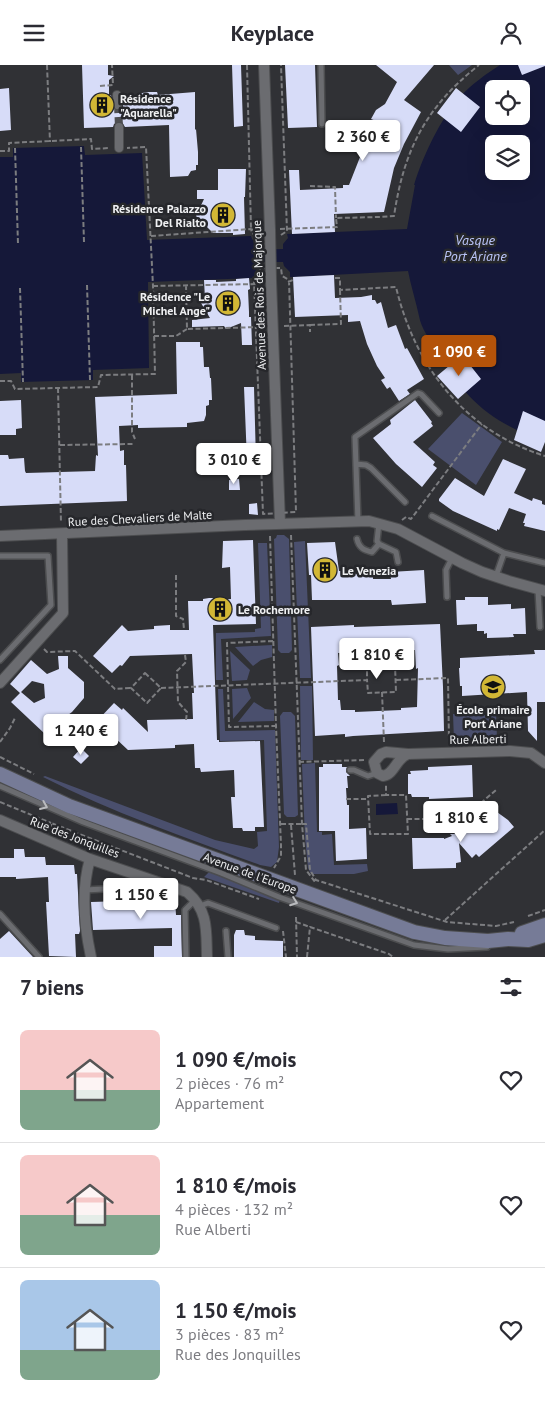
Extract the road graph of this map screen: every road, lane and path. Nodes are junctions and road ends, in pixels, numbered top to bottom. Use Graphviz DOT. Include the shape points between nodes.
graph roads {
  1 [pos="47,65"];
  2 [pos="112,65"];
  3 [pos="248,65"];
  4 [pos="264,65"];
  5 [pos="281,65"];
  6 [pos="320,65"];
  7 [pos="479,65"];
  8 [pos="100,87"];
  9 [pos="118,95"];
  10 [pos="118,105"];
  11 [pos="322,124"];
  12 [pos="119,127"];
  13 [pos="50,141"];
  14 [pos="81,147"];
  15 [pos="15,148"];
  16 [pos="119,148"];
  17 [pos="0,151"];
  18 [pos="310,186"];
  19 [pos="336,218"];
  20 [pos="151,236"];
  21 [pos="84,242"];
  22 [pos="18,244"];
  23 [pos="334,278"];
  24 [pos="293,280"];
  25 [pos="87,285"];
  26 [pos="186,285"];
  27 [pos="153,286"];
  28 [pos="20,288"];
  29 [pos="340,290"];
  30 [pos="310,325"];
  31 [pos="273,326"];
  32 [pos="291,326"];
  33 [pos="256,327"];
  34 [pos="188,329"];
  35 [pos="310,332"];
  36 [pos="154,336"];
  37 [pos="132,375"];
  38 [pos="90,380"];
  39 [pos="0,381"];
  40 [pos="23,382"];
  41 [pos="58,388"];
  42 [pos="439,413"];
  43 [pos="482,424"];
  44 [pos="135,439"];
  45 [pos="133,443"];
  46 [pos="59,445"];
  47 [pos="545,456"];
  48 [pos="356,464"];
  49 [pos="405,502"];
  50 [pos="296,512"];
  51 [pos="263,513"];
  52 [pos="432,516"];
  53 [pos="358,522"];
  54 [pos="280,523"];
  55 [pos="379,523"];
  56 [pos="398,529"];
  57 [pos="291,533"];
  58 [pos="62,534"];
  59 [pos="270,534"];
  60 [pos="0,536"];
  61 [pos="357,539"];
  62 [pos="379,544"];
  63 [pos="504,553"];
  64 [pos="0,556"];
  65 [pos="452,557"];
  66 [pos="398,562"];
  67 [pos="545,563"];
  68 [pos="176,575"];
  69 [pos="496,576"];
  70 [pos="542,590"];
  71 [pos="447,597"];
  72 [pos="540,627"];
  73 [pos="184,629"];
  74 [pos="274,641"];
  75 [pos="37,642"];
  76 [pos="185,655"];
  77 [pos="0,660"];
  78 [pos="396,679"];
  79 [pos="368,680"];
  80 [pos="0,683"];
  81 [pos="275,683"];
  82 [pos="296,683"];
  83 [pos="228,685"];
  84 [pos="177,687"];
  85 [pos="131,688"];
  86 [pos="161,688"];
  87 [pos="382,692"];
  88 [pos="15,717"];
  89 [pos="186,721"];
  90 [pos="276,725"];
  91 [pos="0,742"];
  92 [pos="441,744"];
  93 [pos="384,747"];
  94 [pos="408,754"];
  95 [pos="367,760"];
  96 [pos="299,762"];
  97 [pos="545,763"];
  98 [pos="350,770"];
  99 [pos="0,774"];
  100 [pos="381,774"];
  101 [pos="0,786"];
  102 [pos="496,790"];
  103 [pos="386,795"];
  104 [pos="346,799"];
  105 [pos="368,799"];
  106 [pos="0,801"];
  107 [pos="407,819"];
  108 [pos="0,820"];
  109 [pos="51,823"];
  110 [pos="302,824"];
  111 [pos="290,825"];
  112 [pos="545,830"];
  113 [pos="59,846"];
  114 [pos="90,859"];
  115 [pos="147,877"];
  116 [pos="296,880"];
  117 [pos="319,887"];
  118 [pos="85,890"];
  119 [pos="261,899"];
  120 [pos="198,903"];
  121 [pos="545,909"];
  122 [pos="0,914"];
  123 [pos="296,917"];
  124 [pos="526,917"];
  125 [pos="446,920"];
  126 [pos="518,921"];
  127 [pos="296,922"];
  128 [pos="545,925"];
  129 [pos="310,927"];
  130 [pos="276,928"];
  131 [pos="494,930"];
  132 [pos="226,931"];
  133 [pos="505,934"];
  134 [pos="545,935"];
  135 [pos="528,941"];
  136 [pos="38,957"];
  137 [pos="91,957"];
  138 [pos="186,957"];
  139 [pos="207,957"];
  140 [pos="228,957"];
  141 [pos="286,957"];
  142 [pos="297,957"];
  143 [pos="307,957"];
  144 [pos="393,957"];
  1 -- 13 [label="path"];
  2 -- 8 [label="path" via="113,85"];
  3 -- 20 [label="path" via="253,229"];
  4 -- 31 [label="street, Avenue des Rois de Majorque, bridge"];
  5 -- 19 [label="path" via="286,229 337,227"];
  6 -- 11 [label="lane"];
  7 -- 19 [label="path" via="451,89 415,140 403,171 394,216"];
  9 -- 10 [label="street"];
  12 -- 16 [label="street"];
  13 -- 16 [label="path" via="91,139 92,149"];
  13 -- 17 [label="path" via="9,143 9,151"];
  14 -- 21 [label="path"];
  15 -- 22 [label="path"];
  16 -- 20 [label="path" via="146,147"];
  18 -- 19 [label="path" via="335,187"];
  20 -- 27 [label="path"];
  23 -- 29 [label="path" via="340,278"];
  24 -- 32 [label="path" via="289,282"];
  25 -- 38 [label="path"];
  26 -- 27 [label="path"];
  26 -- 33 [label="path" via="256,284"];
  26 -- 34 [label="path"];
  27 -- 36 [label="path"];
  28 -- 40 [label="path"];
  29 -- 30 [label="path" via="341,324"];
  29 -- 43 [label="path" via="396,287 408,327 424,360 444,389"];
  30 -- 32 [label="path"];
  30 -- 35 [label="path"];
  31 -- 32 [label="path"];
  31 -- 33 [label="path"];
  31 -- 54 [label="street, Avenue des Rois de Majorque"];
  32 -- 50 [label="path"];
  33 -- 34 [label="path"];
  33 -- 51 [label="path"];
  34 -- 36 [label="path" via="176,336"];
  36 -- 37 [label="path" via="155,374"];
  37 -- 41 [label="path" via="101,375 98,387"];
  37 -- 44 [label="path" via="132,432"];
  39 -- 41 [label="path" via="11,381 14,389"];
  41 -- 46 [label="path"];
  42 -- 48 [label="lane" via="418,393 355,437"];
  43 -- 47 [label="path" via="502,438"];
  43 -- 56 [label="path" via="411,519 406,517 402,520"];
  45 -- 46 [label="path"];
  46 -- 58 [label="path"];
  48 -- 49 [label="lane" via="371,468"];
  48 -- 53 [label="lane"];
  52 -- 63 [label="lane"];
  53 -- 54 [label="street, Rue des Chevaliers de Malte"];
  53 -- 55 [label="street, Rue des Chevaliers de Malte"];
  54 -- 58 [label="street, Rue des Chevaliers de Malte"];
  55 -- 56 [label="street, Rue des Chevaliers de Malte"];
  55 -- 62 [label="lane"];
  56 -- 65 [label="street, Rue des Chevaliers de Malte"];
  57 -- 82 [label="path"];
  58 -- 60 [label="street, Rue des Chevaliers de Malte"];
  58 -- 75 [label="street" via="64,613"];
  59 -- 74 [label="path"];
  61 -- 62 [label="lane" via="363,549 372,552"];
  62 -- 66 [label="lane" via="396,552"];
  63 -- 67 [label="lane"];
  63 -- 69 [label="lane"];
  64 -- 77 [label="lane" via="48,555 51,605"];
  65 -- 69 [label="street, Rue des Chevaliers de Malte"];
  65 -- 71 [label="lane" via="446,570"];
  68 -- 73 [label="path" via="176,616 182,619"];
  69 -- 70 [label="street, Rue des Chevaliers de Malte"];
  70 -- 72 [label="lane"];
  74 -- 81 [label="path"];
  74 -- 83 [label="path" via="227,643"];
  75 -- 80 [label="street"];
  75 -- 85 [label="path" via="47,652 75,651 115,689"];
  76 -- 84 [label="path" via="186,662 177,671"];
  78 -- 79 [label="path" via="395,665 367,665"];
  78 -- 87 [label="path" via="396,692"];
  78 -- 92 [label="path" via="448,678 450,743"];
  79 -- 82 [label="path"];
  79 -- 87 [label="path" via="368,693"];
  81 -- 82 [label="path"];
  81 -- 83 [label="path"];
  81 -- 90 [label="path"];
  82 -- 96 [label="path"];
  83 -- 84 [label="path"];
  83 -- 90 [label="path" via="229,727"];
  84 -- 86 [label="path"];
  84 -- 89 [label="path" via="178,702 187,711"];
  85 -- 86 [label="path" via="147,703"];
  85 -- 86 [label="path" via="144,673"];
  87 -- 93 [label="path"];
  88 -- 91 [label="path"];
  90 -- 111 [label="path" via="281,824"];
  94 -- 97 [label="street, Rue Alberti" via="510,751 532,753"];
  94 -- 100 [label="street" via="390,774"];
  94 -- 100 [label="street, Rue Alberti" via="381,753 374,762 375,769"];
  95 -- 96 [label="path"];
  96 -- 110 [label="path"];
  98 -- 100 [label="lane" via="368,776"];
  99 -- 133 [label="main road, Avenue de l'Europe" via="70,806 414,932 488,941"];
  100 -- 103 [label="path"];
  101 -- 135 [label="lane, one-way" via="83,822 414,945 448,949"];
  102 -- 107 [label="path" via="466,816 458,815 458,819"];
  103 -- 105 [label="path" via="368,796"];
  103 -- 107 [label="path" via="406,795"];
  104 -- 105 [label="path"];
  105 -- 107 [label="path" via="370,834 408,834"];
  106 -- 109 [label="path"];
  108 -- 113 [label="street, Rue des Jonquilles"];
  109 -- 113 [label="path" via="51,830 60,838"];
  109 -- 119 [label="path" via="193,878"];
  110 -- 111 [label="path"];
  110 -- 117 [label="path" via="306,870"];
  110 -- 126 [label="path" via="306,824 310,870 316,880 447,922 496,926"];
  111 -- 116 [label="path"];
  112 -- 125 [label="path"];
  113 -- 114 [label="street, Rue des Jonquilles"];
  114 -- 115 [label="street, Rue des Jonquilles"];
  114 -- 118 [label="street"];
  115 -- 118 [label="lane" via="140,887"];
  115 -- 120 [label="street, Rue des Jonquilles" via="178,888"];
  118 -- 137 [label="street" via="86,937"];
  120 -- 130 [label="lane" via="208,903"];
  120 -- 138 [label="lane" via="185,910"];
  120 -- 139 [label="street" via="205,923"];
  121 -- 124 [label="path"];
  122 -- 136 [label="lane"];
  123 -- 127 [label="path"];
  127 -- 129 [label="path"];
  127 -- 142 [label="path"];
  128 -- 133 [label="main road, Avenue de l'Europe"];
  129 -- 143 [label="path"];
  129 -- 144 [label="path"];
  130 -- 141 [label="path" via="284,931"];
  131 -- 133 [label="path"];
  132 -- 140 [label="lane"];
  133 -- 135 [label="main road, Avenue de l'Europe"];
  134 -- 135 [label="main road, Avenue de l'Europe"];
}
